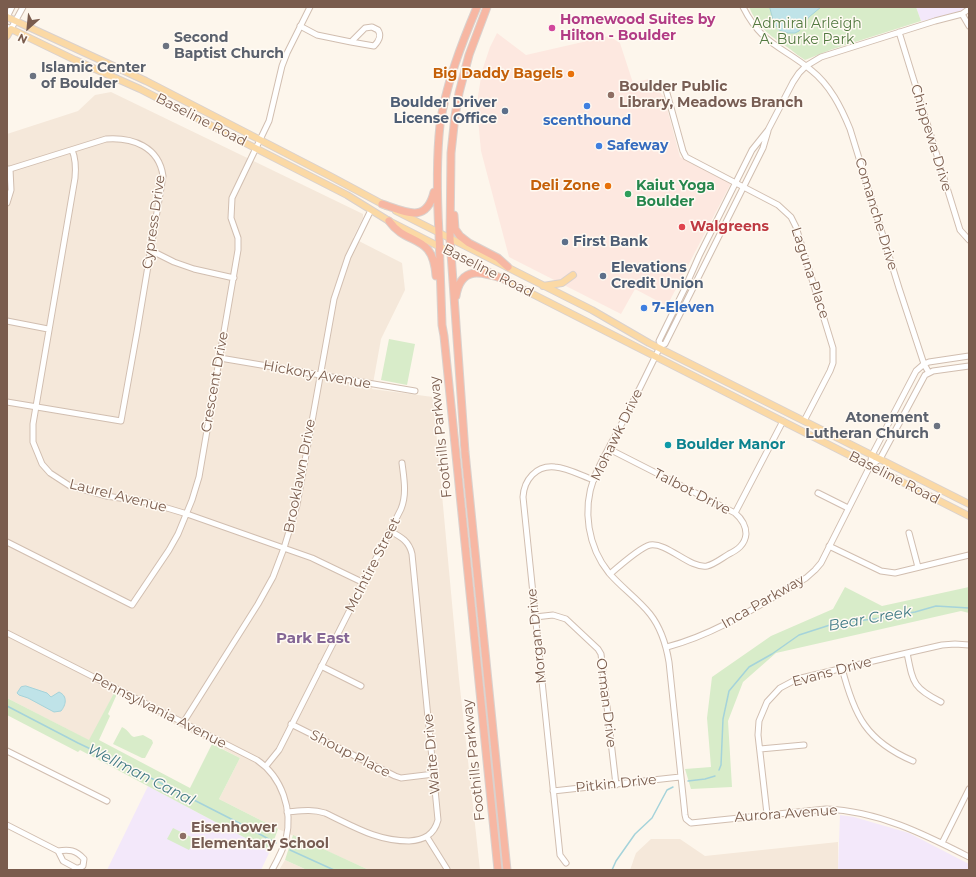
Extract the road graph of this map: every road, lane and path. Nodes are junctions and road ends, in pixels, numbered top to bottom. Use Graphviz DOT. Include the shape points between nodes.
graph roads {
  1 [pos="12,7"];
  2 [pos="23,7"];
  3 [pos="310,7"];
  4 [pos="477,7"];
  5 [pos="487,7"];
  6 [pos="743,7"];
  7 [pos="969,8"];
  8 [pos="962,14"];
  9 [pos="7,17"];
  10 [pos="16,21"];
  11 [pos="300,26"];
  12 [pos="969,26"];
  13 [pos="9,28"];
  14 [pos="899,32"];
  15 [pos="7,36"];
  16 [pos="351,42"];
  17 [pos="806,66"];
  18 [pos="665,86"];
  19 [pos="768,130"];
  20 [pos="260,140"];
  21 [pos="256,148"];
  22 [pos="72,150"];
  23 [pos="9,169"];
  24 [pos="450,171"];
  25 [pos="436,180"];
  26 [pos="735,184"];
  27 [pos="743,188"];
  28 [pos="7,203"];
  29 [pos="382,204"];
  30 [pos="371,210"];
  31 [pos="388,221"];
  32 [pos="439,233"];
  33 [pos="450,239"];
  34 [pos="969,240"];
  35 [pos="439,246"];
  36 [pos="150,250"];
  37 [pos="451,252"];
  38 [pos="508,267"];
  39 [pos="573,275"];
  40 [pos="234,278"];
  41 [pos="504,279"];
  42 [pos="543,286"];
  43 [pos="455,312"];
  44 [pos="7,321"];
  45 [pos="442,325"];
  46 [pos="48,329"];
  47 [pos="660,347"];
  48 [pos="655,356"];
  49 [pos="969,356"];
  50 [pos="220,358"];
  51 [pos="924,364"];
  52 [pos="969,366"];
  53 [pos="929,373"];
  54 [pos="319,376"];
  55 [pos="415,391"];
  56 [pos="7,402"];
  57 [pos="36,407"];
  58 [pos="782,421"];
  59 [pos="804,421"];
  60 [pos="609,449"];
  61 [pos="872,455"];
  62 [pos="880,459"];
  63 [pos="402,463"];
  64 [pos="870,466"];
  65 [pos="594,480"];
  66 [pos="818,493"];
  67 [pos="969,504"];
  68 [pos="848,508"];
  69 [pos="735,513"];
  70 [pos="187,514"];
  71 [pos="969,516"];
  72 [pos="390,531"];
  73 [pos="909,533"];
  74 [pos="7,542"];
  75 [pos="830,546"];
  76 [pos="284,548"];
  77 [pos="969,555"];
  78 [pos="918,567"];
  79 [pos="610,574"];
  80 [pos="364,583"];
  81 [pos="535,616"];
  82 [pos="7,633"];
  83 [pos="969,646"];
  84 [pos="667,647"];
  85 [pos="907,653"];
  86 [pos="321,666"];
  87 [pos="842,668"];
  88 [pos="361,686"];
  89 [pos="941,702"];
  90 [pos="183,723"];
  91 [pos="292,724"];
  92 [pos="804,745"];
  93 [pos="760,749"];
  94 [pos="7,750"];
  95 [pos="913,761"];
  96 [pos="266,766"];
  97 [pos="434,774"];
  98 [pos="680,777"];
  99 [pos="616,785"];
  100 [pos="969,789"];
  101 [pos="553,791"];
  102 [pos="107,801"];
  103 [pos="287,812"];
  104 [pos="767,814"];
  105 [pos="7,825"];
  106 [pos="427,837"];
  107 [pos="942,843"];
  108 [pos="58,852"];
  109 [pos="969,857"];
  110 [pos="566,862"];
  111 [pos="447,869"];
  112 [pos="272,870"];
  113 [pos="498,870"];
  114 [pos="507,870"];
  1 -- 9 [label="street"];
  2 -- 10 [label="street"];
  3 -- 11 [label="street, Crescent Drive"];
  4 -- 25 [label="highway, Foothills Parkway" via="461,46 445,98 440,125"];
  5 -- 24 [label="highway, Foothills Parkway" via="473,41 459,93"];
  6 -- 17 [label="street, Comanche Drive" via="763,37"];
  7 -- 8 [label="street"];
  8 -- 12 [label="street"];
  8 -- 14 [label="street"];
  9 -- 10 [label="main road, Baseline Road"];
  10 -- 13 [label="street"];
  10 -- 20 [label="main road, Baseline Road" via="146,81"];
  11 -- 16 [label="street" via="317,35"];
  11 -- 20 [label="street, Crescent Drive" via="282,66 271,114"];
  13 -- 15 [label="main road"];
  13 -- 21 [label="main road, Baseline Road" via="140,89"];
  14 -- 17 [label="street" via="821,57"];
  14 -- 34 [label="street, Chippewa Drive" via="960,230"];
  16 -- 16 [label="street" via="374,46 379,40 379,31 372,27 365,28"];
  17 -- 19 [label="street" via="793,82"];
  17 -- 51 [label="street, Comanche Drive" via="824,83 836,100 850,129"];
  18 -- 26 [label="street, Laguna Place" via="682,151 686,157"];
  19 -- 26 [label="street" via="756,143"];
  19 -- 27 [label="street" via="763,148"];
  20 -- 21 [label="street, Crescent Drive"];
  20 -- 29 [label="main road, Baseline Road"];
  21 -- 30 [label="main road, Baseline Road"];
  21 -- 40 [label="street, Crescent Drive" via="232,198 231,218 238,238"];
  22 -- 23 [label="street, Cypress Drive"];
  22 -- 36 [label="street, Cypress Drive" via="115,138 140,144 155,155 163,176"];
  22 -- 46 [label="street, Laurel Avenue" via="75,157 75,178"];
  23 -- 28 [label="street" via="11,190"];
  24 -- 33 [label="highway, Foothills Parkway"];
  24 -- 38 [label="highway" via="454,186 455,229 464,240 498,258"];
  25 -- 29 [label="highway" via="430,202 420,213 410,213"];
  25 -- 32 [label="highway, Foothills Parkway"];
  26 -- 27 [label="street, Laguna Place"];
  26 -- 47 [label="street" via="659,341"];
  27 -- 47 [label="street" via="666,344"];
  27 -- 59 [label="street, Laguna Place" via="778,205 791,217 831,340 834,353 830,371"];
  29 -- 32 [label="main road, Baseline Road"];
  30 -- 31 [label="main road, Baseline Road"];
  30 -- 54 [label="street, Brooklawn Drive" via="339,281"];
  31 -- 35 [label="main road, Baseline Road"];
  31 -- 45 [label="highway" via="394,228 424,244 432,254"];
  32 -- 33 [label="main road, Baseline Road"];
  32 -- 35 [label="highway, Foothills Parkway"];
  33 -- 37 [label="highway, Foothills Parkway"];
  33 -- 38 [label="main road, Baseline Road"];
  35 -- 37 [label="main road, Baseline Road"];
  35 -- 45 [label="highway, Foothills Parkway"];
  36 -- 40 [label="street" via="194,269"];
  36 -- 57 [label="street, Cypress Drive" via="121,421"];
  37 -- 41 [label="main road, Baseline Road"];
  37 -- 43 [label="highway, Foothills Parkway"];
  38 -- 42 [label="main road, Baseline Road"];
  39 -- 42 [label="main road" via="562,283"];
  40 -- 50 [label="street, Crescent Drive"];
  41 -- 43 [label="highway" via="481,273 465,276 458,287"];
  41 -- 48 [label="main road, Baseline Road"];
  42 -- 47 [label="main road, Baseline Road"];
  43 -- 114 [label="highway, Foothills Parkway" via="465,452"];
  44 -- 46 [label="street"];
  45 -- 113 [label="highway, Foothills Parkway"];
  46 -- 57 [label="street, Laurel Avenue"];
  47 -- 48 [label="street, Mohawk Drive"];
  47 -- 59 [label="main road, Baseline Road"];
  48 -- 58 [label="main road, Baseline Road"];
  48 -- 60 [label="street, Mohawk Drive"];
  49 -- 51 [label="street"];
  50 -- 54 [label="street, Hickory Avenue"];
  50 -- 70 [label="street, Crescent Drive" via="199,477"];
  51 -- 53 [label="street, Comanche Drive"];
  51 -- 61 [label="street, Inca Parkway" via="913,377"];
  52 -- 53 [label="street"];
  53 -- 62 [label="street, Inca Parkway"];
  54 -- 55 [label="street, Hickory Avenue"];
  54 -- 76 [label="street, Brooklawn Drive" via="297,505"];
  56 -- 57 [label="street"];
  57 -- 70 [label="street, Laurel Avenue" via="32,430 35,447 42,464 50,473 83,490 147,502"];
  58 -- 64 [label="main road, Baseline Road"];
  58 -- 69 [label="street"];
  59 -- 61 [label="main road, Baseline Road"];
  60 -- 65 [label="street, Mohawk Drive"];
  60 -- 69 [label="street, Talbot Drive"];
  61 -- 62 [label="main road, Baseline Road"];
  61 -- 64 [label="street, Inca Parkway"];
  62 -- 64 [label="street, Inca Parkway"];
  62 -- 67 [label="main road, Baseline Road"];
  63 -- 72 [label="street, McIntire Street" via="404,501"];
  64 -- 68 [label="street, Inca Parkway"];
  64 -- 71 [label="main road, Baseline Road"];
  65 -- 79 [label="street, Mohawk Drive" via="588,504 589,530 599,558"];
  65 -- 81 [label="street, Morgan Drive" via="550,467 534,472 526,483 523,497"];
  66 -- 68 [label="street"];
  68 -- 75 [label="street, Inca Parkway"];
  69 -- 79 [label="street, Talbot Drive" via="746,529 744,542 735,551 711,565 700,566 650,543"];
  70 -- 74 [label="street, Crescent Drive" via="169,550 132,605"];
  70 -- 76 [label="street, Laurel Avenue"];
  72 -- 80 [label="street, McIntire Street"];
  72 -- 97 [label="street, Waite Drive" via="407,542 412,554"];
  73 -- 78 [label="street"];
  75 -- 78 [label="street" via="881,571 895,573"];
  75 -- 84 [label="street, Inca Parkway" via="821,563 806,578 713,630"];
  76 -- 80 [label="street, Laurel Avenue"];
  76 -- 90 [label="street, Brooklawn Drive" via="273,577 258,604"];
  77 -- 78 [label="street"];
  79 -- 84 [label="street, Mohawk Drive" via="649,613"];
  80 -- 86 [label="street, McIntire Street"];
  81 -- 99 [label="street, Orman Drive" via="553,615 566,618 601,654"];
  81 -- 101 [label="street, Morgan Drive"];
  82 -- 90 [label="street, Pennsylvania Avenue"];
  83 -- 85 [label="street, Evans Drive" via="942,645"];
  84 -- 98 [label="street, Mohawk Drive"];
  85 -- 87 [label="street, Evans Drive"];
  85 -- 89 [label="street" via="915,683 925,694"];
  86 -- 88 [label="street"];
  86 -- 91 [label="street, McIntire Street"];
  87 -- 93 [label="street, Evans Drive" via="788,682 773,695 759,721"];
  87 -- 95 [label="street" via="854,707 868,729 891,750"];
  90 -- 96 [label="street, Pennsylvania Avenue"];
  91 -- 96 [label="street, McIntire Street" via="279,750"];
  91 -- 97 [label="street, Shoup Place" via="395,776 401,778"];
  92 -- 93 [label="street"];
  93 -- 104 [label="street, Evans Drive"];
  94 -- 102 [label="street"];
  96 -- 103 [label="street, Pennsylvania Avenue" via="279,786"];
  97 -- 106 [label="street, Waite Drive" via="438,820"];
  98 -- 99 [label="street, Pitkin Drive"];
  98 -- 104 [label="street, Aurora Avenue" via="684,815 691,822"];
  99 -- 101 [label="street, Pitkin Drive"];
  100 -- 107 [label="street"];
  101 -- 110 [label="street, Morgan Drive" via="560,855"];
  103 -- 106 [label="street" via="325,812 370,834 396,841 416,841"];
  103 -- 112 [label="street, Pennsylvania Avenue" via="286,838"];
  104 -- 107 [label="street, Aurora Avenue" via="826,809 848,810 903,826"];
  105 -- 108 [label="street"];
  106 -- 111 [label="street"];
  107 -- 109 [label="street, Aurora Avenue"];
  108 -- 108 [label="street" via="69,849 81,855 84,859 83,866 76,868 63,861"];
}
